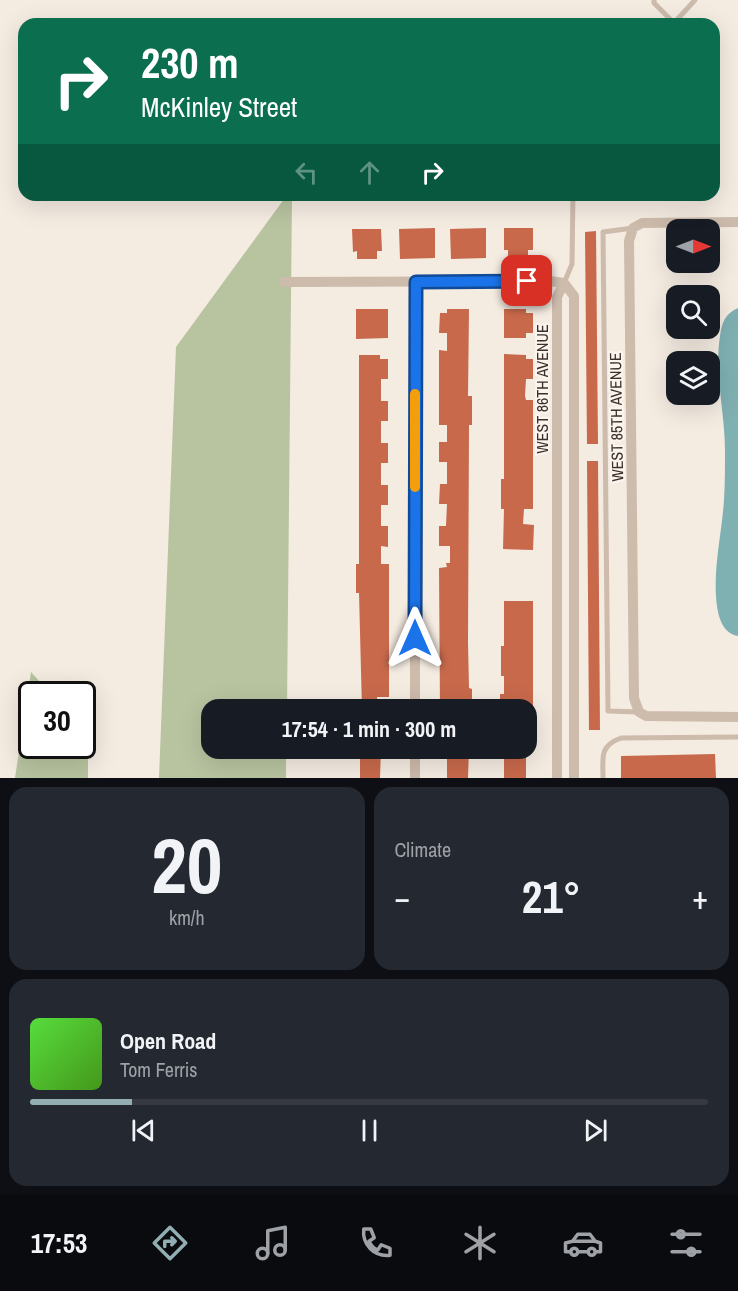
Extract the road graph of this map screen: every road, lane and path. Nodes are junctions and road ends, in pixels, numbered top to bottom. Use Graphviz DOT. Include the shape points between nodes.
graph roads {
  1 [pos="654,0"];
  2 [pos="695,0"];
  3 [pos="669,18"];
  4 [pos="679,18"];
  5 [pos="573,201"];
  6 [pos="738,222"];
  7 [pos="633,228"];
  8 [pos="284,282"];
  9 [pos="416,282"];
  10 [pos="564,283"];
  11 [pos="415,699"];
  12 [pos="639,712"];
  13 [pos="738,717"];
  14 [pos="738,737"];
  15 [pos="415,759"];
  16 [pos="415,778"];
  17 [pos="557,778"];
  18 [pos="574,778"];
  19 [pos="603,778"];
  1 -- 3 [label="lane"];
  2 -- 4 [label="lane"];
  5 -- 10 [label="lane" via="572,264"];
  6 -- 7 [label="street" via="642,223"];
  7 -- 12 [label="street, WEST 85TH AVENUE" via="629,241 633,698"];
  7 -- 12 [label="lane" via="603,232 608,711"];
  8 -- 9 [label="street"];
  9 -- 10 [label="street"];
  9 -- 11 [label="street"];
  10 -- 17 [label="street, WEST 86TH AVENUE" via="557,297"];
  10 -- 18 [label="street, WEST 86TH AVENUE" via="574,296"];
  12 -- 13 [label="street" via="646,716"];
  14 -- 19 [label="lane" via="621,738 610,742 603,752"];
  15 -- 16 [label="street"];
}
